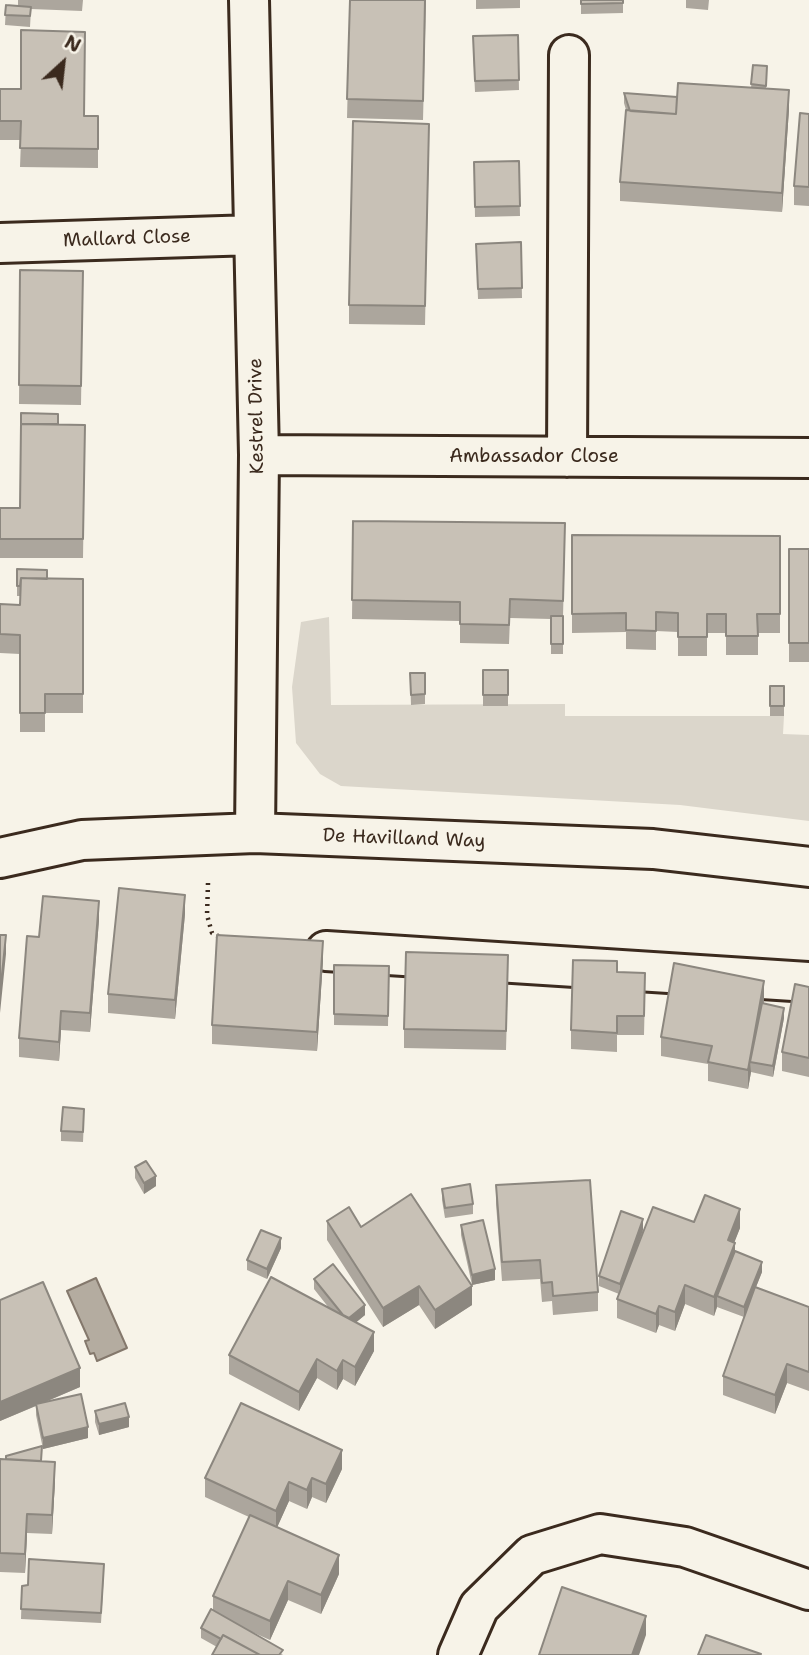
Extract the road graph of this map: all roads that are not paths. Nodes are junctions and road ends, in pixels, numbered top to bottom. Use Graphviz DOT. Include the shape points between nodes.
graph roads {
  1 [pos="249,0"];
  2 [pos="569,55"];
  3 [pos="254,235"];
  4 [pos="0,243"];
  5 [pos="259,455"];
  6 [pos="568,457"];
  7 [pos="809,458"];
  8 [pos="255,833"];
  9 [pos="0,858"];
  10 [pos="809,867"];
  11 [pos="326,951"];
  12 [pos="809,982"];
  13 [pos="809,1590"];
  14 [pos="458,1655"];
  1 -- 3 [label="street, Kestrel Drive"];
  2 -- 6 [label="street"];
  3 -- 4 [label="street, Mallard Close"];
  3 -- 5 [label="street, Kestrel Drive"];
  5 -- 6 [label="street, Ambassador Close"];
  5 -- 8 [label="street, Kestrel Drive"];
  6 -- 7 [label="street, Ambassador Close"];
  8 -- 9 [label="street, De Havilland Way" via="82,840"];
  8 -- 10 [label="street, De Havilland Way" via="653,849"];
  11 -- 12 [label="street"];
  13 -- 14 [label="street" via="685,1547 600,1534 532,1555 479,1608"];
}
